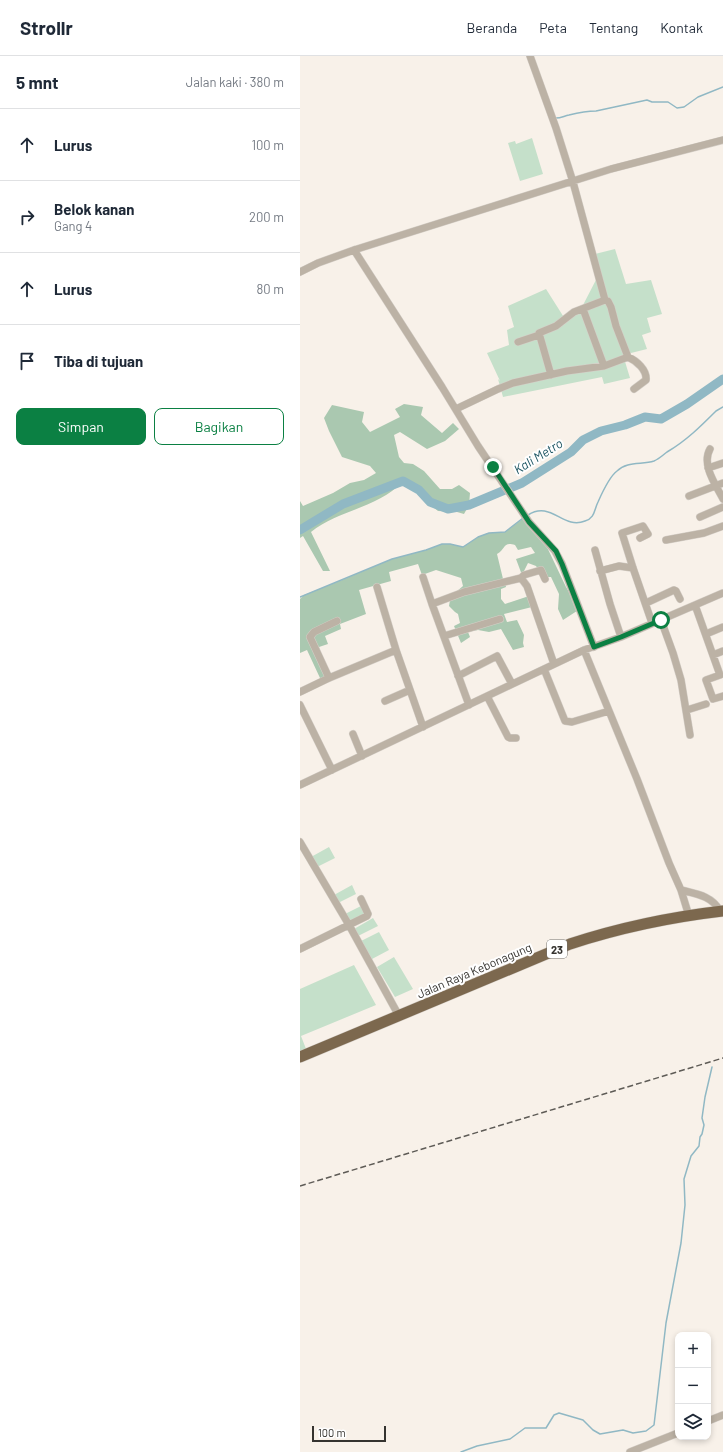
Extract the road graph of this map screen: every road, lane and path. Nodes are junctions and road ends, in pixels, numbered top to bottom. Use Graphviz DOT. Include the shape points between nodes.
graph roads {
  1 [pos="530,56"];
  2 [pos="723,140"];
  3 [pos="573,182"];
  4 [pos="354,250"];
  5 [pos="300,272"];
  6 [pos="605,300"];
  7 [pos="583,308"];
  8 [pos="539,335"];
  9 [pos="518,342"];
  10 [pos="628,358"];
  11 [pos="604,366"];
  12 [pos="551,375"];
  13 [pos="634,389"];
  14 [pos="456,409"];
  15 [pos="710,449"];
  16 [pos="723,463"];
  17 [pos="708,468"];
  18 [pos="720,485"];
  19 [pos="689,496"];
  20 [pos="723,499"];
  21 [pos="723,507"];
  22 [pos="700,517"];
  23 [pos="723,526"];
  24 [pos="640,538"];
  25 [pos="666,540"];
  26 [pos="595,550"];
  27 [pos="633,568"];
  28 [pos="600,571"];
  29 [pos="423,577"];
  30 [pos="521,578"];
  31 [pos="545,579"];
  32 [pos="377,587"];
  33 [pos="723,593"];
  34 [pos="680,599"];
  35 [pos="646,603"];
  36 [pos="432,604"];
  37 [pos="695,605"];
  38 [pos="500,619"];
  39 [pos="661,620"];
  40 [pos="338,621"];
  41 [pos="652,623"];
  42 [pos="723,627"];
  43 [pos="706,634"];
  44 [pos="444,636"];
  45 [pos="621,637"];
  46 [pos="589,648"];
  47 [pos="396,650"];
  48 [pos="723,651"];
  49 [pos="713,655"];
  50 [pos="554,664"];
  51 [pos="544,669"];
  52 [pos="722,674"];
  53 [pos="458,676"];
  54 [pos="329,678"];
  55 [pos="512,684"];
  56 [pos="410,690"];
  57 [pos="300,692"];
  58 [pos="487,696"];
  59 [pos="723,696"];
  60 [pos="385,701"];
  61 [pos="706,704"];
  62 [pos="300,705"];
  63 [pos="469,705"];
  64 [pos="687,710"];
  65 [pos="609,711"];
  66 [pos="423,727"];
  67 [pos="353,734"];
  68 [pos="690,735"];
  69 [pos="516,738"];
  70 [pos="362,756"];
  71 [pos="332,770"];
  72 [pos="301,782"];
  73 [pos="300,842"];
  74 [pos="681,890"];
  75 [pos="361,899"];
  76 [pos="721,911"];
  77 [pos="689,916"];
  78 [pos="350,925"];
  79 [pos="300,949"];
  80 [pos="399,1016"];
  81 [pos="300,1057"];
  82 [pos="723,1415"];
  83 [pos="711,1420"];
  84 [pos="675,1434"];
  85 [pos="630,1452"];
  1 -- 3 [label="street"];
  2 -- 3 [label="street" via="632,163"];
  3 -- 4 [label="street"];
  3 -- 6 [label="street"];
  4 -- 5 [label="street"];
  4 -- 14 [label="street"];
  6 -- 7 [label="street"];
  6 -- 10 [label="street" via="611,307"];
  7 -- 8 [label="street"];
  7 -- 11 [label="street"];
  8 -- 9 [label="street"];
  8 -- 12 [label="street"];
  10 -- 11 [label="street"];
  10 -- 13 [label="street" via="638,363 647,376 646,380"];
  11 -- 12 [label="street"];
  12 -- 14 [label="street" via="524,380 498,389"];
  14 -- 46 [label="street" via="527,518 556,551"];
  15 -- 17 [label="street" via="706,459"];
  16 -- 17 [label="street"];
  17 -- 18 [label="street"];
  18 -- 19 [label="street"];
  18 -- 20 [label="street"];
  21 -- 22 [label="street"];
  23 -- 25 [label="street" via="704,533"];
  24 -- 27 [label="street" via="648,534 644,526 622,533"];
  26 -- 28 [label="street"];
  27 -- 28 [label="street" via="619,566"];
  27 -- 35 [label="street"];
  28 -- 45 [label="street"];
  29 -- 36 [label="street"];
  30 -- 31 [label="street" via="539,570"];
  30 -- 36 [label="street" via="464,592"];
  30 -- 50 [label="street" via="527,586"];
  32 -- 47 [label="street"];
  33 -- 37 [label="street"];
  34 -- 35 [label="street" via="674,590"];
  35 -- 41 [label="street"];
  36 -- 44 [label="street"];
  37 -- 39 [label="street"];
  37 -- 43 [label="street"];
  38 -- 44 [label="street"];
  39 -- 41 [label="street"];
  39 -- 64 [label="street" via="678,668"];
  40 -- 54 [label="street" via="314,632 310,637"];
  41 -- 45 [label="street"];
  42 -- 43 [label="street"];
  43 -- 49 [label="street"];
  44 -- 53 [label="street"];
  45 -- 46 [label="street"];
  46 -- 50 [label="street"];
  46 -- 65 [label="street"];
  47 -- 54 [label="street"];
  47 -- 56 [label="street"];
  48 -- 49 [label="street"];
  49 -- 52 [label="street"];
  50 -- 51 [label="street"];
  51 -- 55 [label="street"];
  51 -- 65 [label="street" via="566,722"];
  52 -- 59 [label="street" via="706,681 712,699"];
  53 -- 55 [label="street" via="497,656"];
  53 -- 63 [label="street"];
  54 -- 57 [label="street"];
  55 -- 58 [label="street"];
  56 -- 60 [label="street"];
  56 -- 66 [label="street"];
  58 -- 63 [label="street"];
  58 -- 69 [label="street" via="508,737"];
  61 -- 64 [label="street"];
  62 -- 71 [label="street"];
  63 -- 66 [label="street"];
  64 -- 68 [label="street"];
  65 -- 74 [label="street"];
  66 -- 70 [label="street"];
  67 -- 70 [label="street"];
  70 -- 71 [label="street"];
  71 -- 72 [label="street"];
  73 -- 78 [label="street"];
  74 -- 76 [label="street" via="710,899"];
  74 -- 77 [label="street"];
  75 -- 78 [label="street" via="368,915"];
  76 -- 77 [label="highway, Jalan Raya Kebonagung / 23"];
  77 -- 80 [label="highway, Jalan Raya Kebonagung / 23" via="612,932 570,944"];
  78 -- 79 [label="street"];
  78 -- 80 [label="street"];
  80 -- 81 [label="highway, 23"];
  82 -- 83 [label="street"];
  84 -- 85 [label="street"];
}
